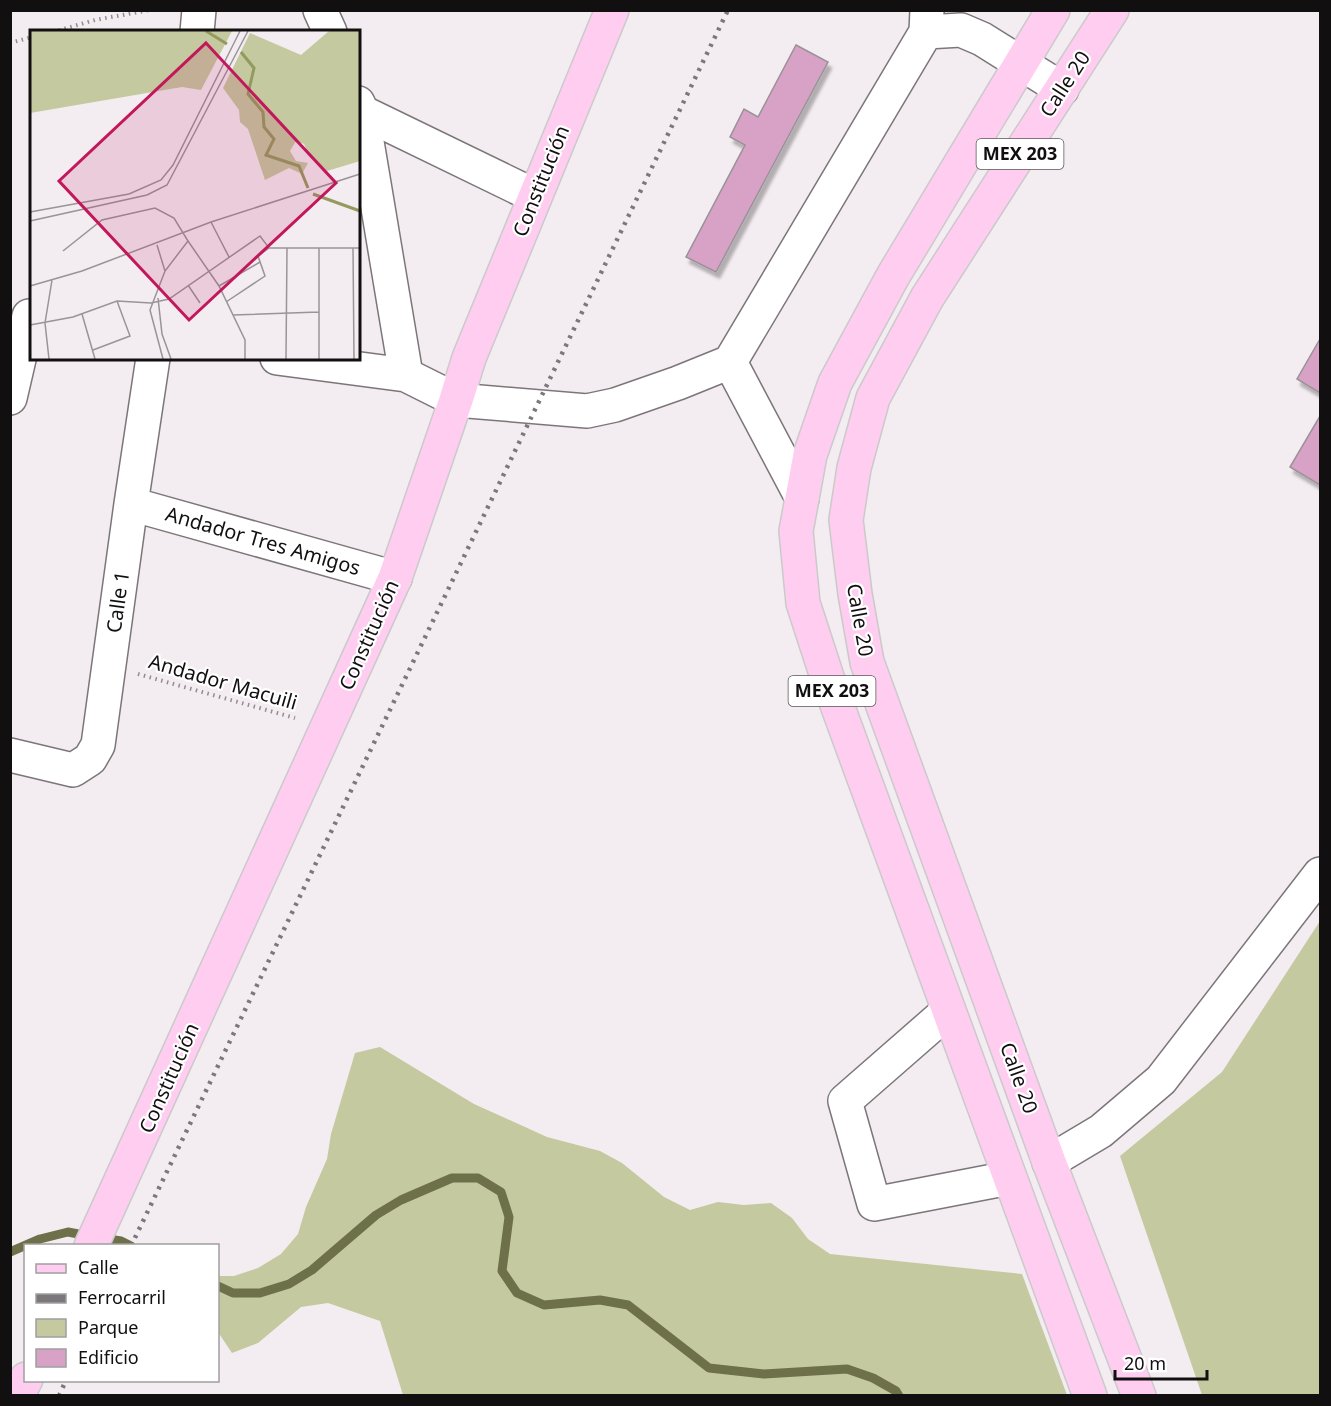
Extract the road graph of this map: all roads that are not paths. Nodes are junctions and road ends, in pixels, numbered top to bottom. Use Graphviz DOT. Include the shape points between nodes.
graph roads {
  1 [pos="199,10"];
  2 [pos="320,10"];
  3 [pos="612,10"];
  4 [pos="1053,10"];
  5 [pos="1112,10"];
  6 [pos="926,21"];
  7 [pos="197,30"];
  8 [pos="329,30"];
  9 [pos="1021,64"];
  10 [pos="1062,89"];
  11 [pos="360,108"];
  12 [pos="535,196"];
  13 [pos="24,315"];
  14 [pos="153,360"];
  15 [pos="292,360"];
  16 [pos="730,362"];
  17 [pos="406,375"];
  18 [pos="10,398"];
  19 [pos="456,400"];
  20 [pos="802,498"];
  21 [pos="131,504"];
  22 [pos="395,578"];
  23 [pos="10,755"];
  24 [pos="1320,874"];
  25 [pos="983,981"];
  26 [pos="948,1011"];
  27 [pos="1049,1162"];
  28 [pos="1009,1178"];
  29 [pos="91,1244"];
  30 [pos="1090,1395"];
  31 [pos="1139,1395"];
  1 -- 7 [label="street"];
  2 -- 8 [label="street"];
  3 -- 12 [label="main road, Constitución"];
  4 -- 9 [label="main road, MEX 203"];
  5 -- 10 [label="main road, Calle 20 / MEX 203"];
  6 -- 9 [label="street" via="982,39"];
  6 -- 16 [label="street"];
  9 -- 10 [label="street"];
  9 -- 20 [label="main road, MEX 203" via="892,276 834,383 810,455"];
  10 -- 25 [label="main road, Calle 20 / MEX 203" via="927,298 873,398 854,468 846,520 867,662"];
  11 -- 12 [label="street"];
  11 -- 17 [label="street"];
  12 -- 19 [label="main road, Constitución" via="469,358"];
  13 -- 18 [label="street"];
  14 -- 21 [label="street, Calle 1"];
  15 -- 17 [label="street"];
  16 -- 19 [label="street" via="615,405 587,411"];
  16 -- 20 [label="street"];
  17 -- 19 [label="street"];
  19 -- 22 [label="main road, Constitución"];
  20 -- 26 [label="main road, MEX 203" via="796,531 803,603"];
  21 -- 22 [label="street, Andador Tres Amigos"];
  21 -- 23 [label="street, Calle 1" via="98,745 90,759 73,770"];
  22 -- 29 [label="main road, Constitución"];
  24 -- 27 [label="street" via="1161,1080 1101,1131"];
  25 -- 26 [label="main road"];
  25 -- 27 [label="main road, Calle 20 / MEX 203"];
  26 -- 28 [label="main road, MEX 203"];
  26 -- 28 [label="street" via="845,1101 874,1204"];
  27 -- 28 [label="main road"];
  27 -- 31 [label="main road, Calle 20 / MEX 203"];
  28 -- 30 [label="main road, MEX 203"];
}
